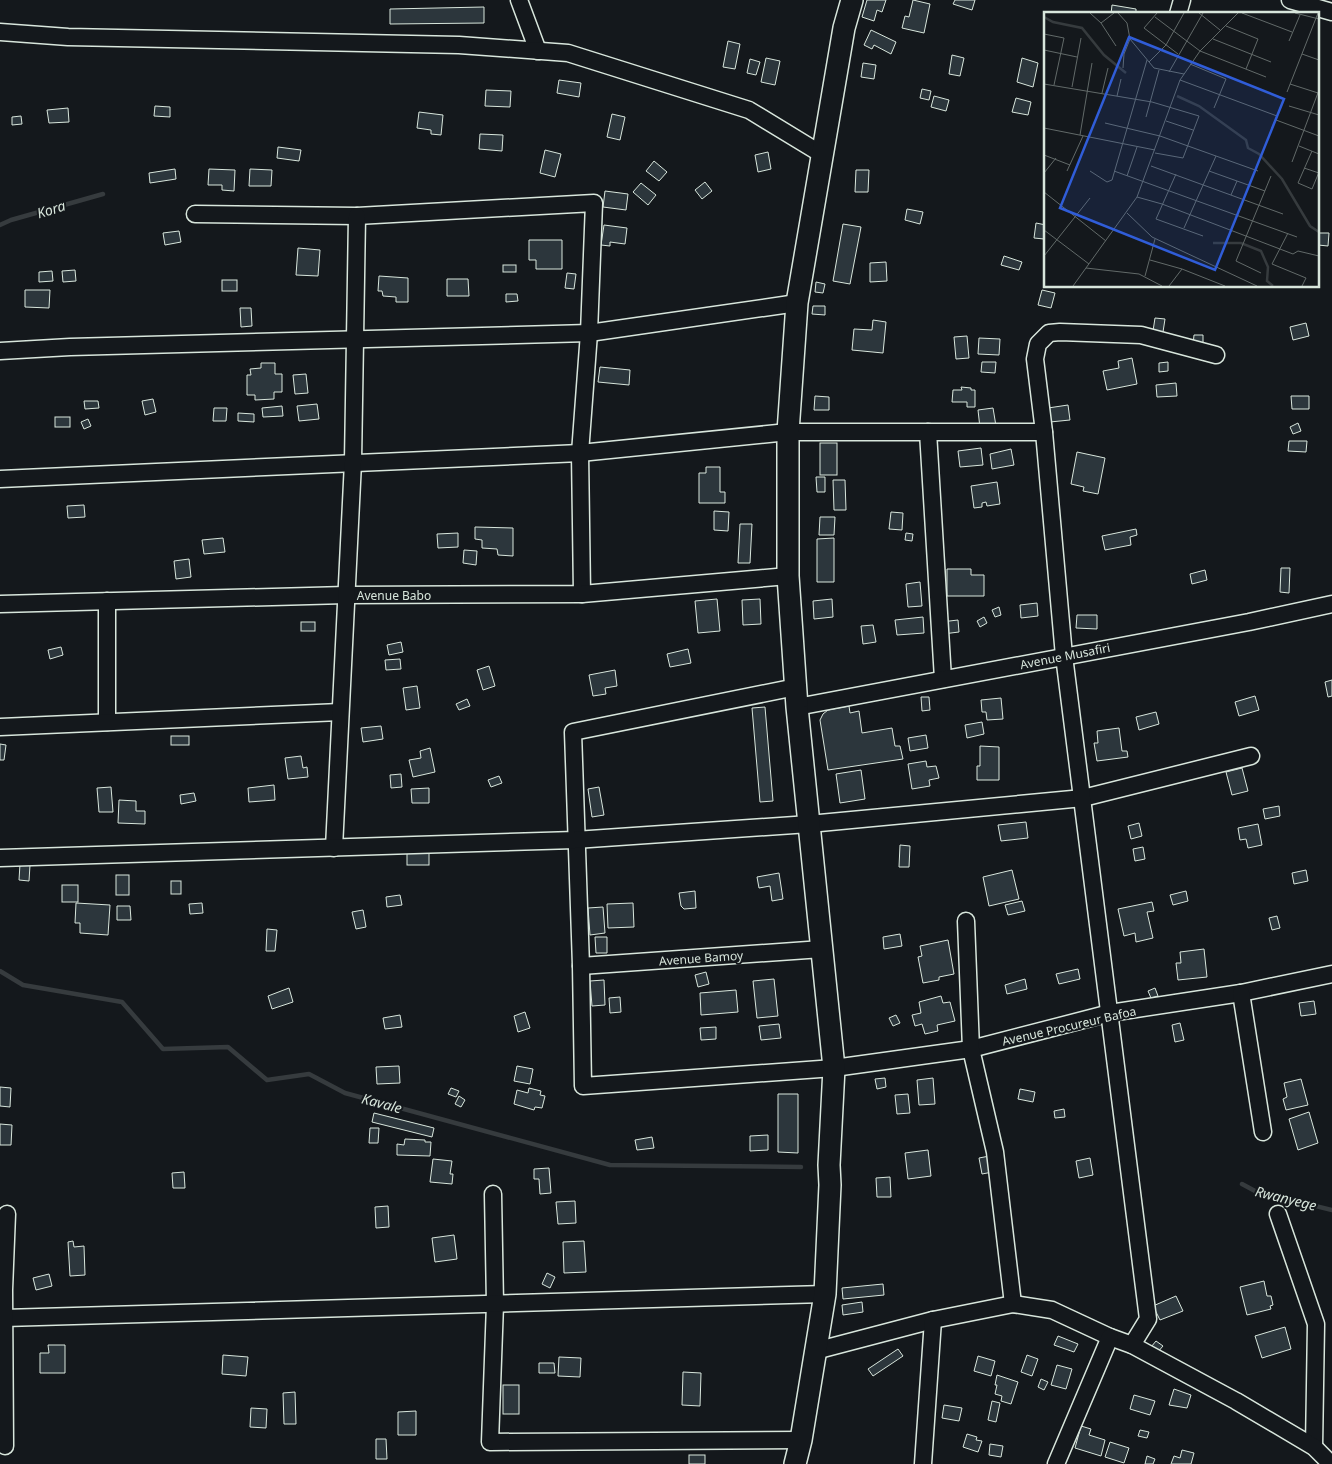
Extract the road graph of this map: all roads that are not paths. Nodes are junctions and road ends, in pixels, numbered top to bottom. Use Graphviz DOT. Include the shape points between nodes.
graph roads {
  1 [pos="519,0"];
  2 [pos="852,0"];
  3 [pos="1290,0"];
  4 [pos="1332,12"];
  5 [pos="0,32"];
  6 [pos="538,50"];
  7 [pos="823,155"];
  8 [pos="195,214"];
  9 [pos="357,216"];
  10 [pos="797,303"];
  11 [pos="589,333"];
  12 [pos="355,339"];
  13 [pos="0,351"];
  14 [pos="1216,355"];
  15 [pos="788,432"];
  16 [pos="928,432"];
  17 [pos="1044,432"];
  18 [pos="580,454"];
  19 [pos="352,462"];
  20 [pos="0,479"];
  21 [pos="788,576"];
  22 [pos="582,594"];
  23 [pos="346,595"];
  24 [pos="107,601"];
  25 [pos="0,604"];
  26 [pos="1332,604"];
  27 [pos="1064,656"];
  28 [pos="943,679"];
  29 [pos="797,697"];
  30 [pos="340,712"];
  31 [pos="107,722"];
  32 [pos="0,727"];
  33 [pos="1251,756"];
  34 [pos="1083,798"];
  35 [pos="809,824"];
  36 [pos="575,840"];
  37 [pos="334,848"];
  38 [pos="0,858"];
  39 [pos="966,921"];
  40 [pos="822,949"];
  41 [pos="581,966"];
  42 [pos="1332,974"];
  43 [pos="1241,993"];
  44 [pos="1110,1014"];
  45 [pos="971,1049"];
  46 [pos="834,1068"];
  47 [pos="1263,1132"];
  48 [pos="493,1194"];
  49 [pos="7,1214"];
  50 [pos="1278,1214"];
  51 [pos="2,1290"];
  52 [pos="825,1294"];
  53 [pos="495,1304"];
  54 [pos="1013,1304"];
  55 [pos="4,1318"];
  56 [pos="933,1320"];
  57 [pos="1110,1337"];
  58 [pos="1132,1345"];
  59 [pos="814,1351"];
  60 [pos="801,1440"];
  61 [pos="5,1446"];
  62 [pos="1314,1447"];
  63 [pos="795,1464"];
  64 [pos="922,1464"];
  65 [pos="1056,1464"];
  66 [pos="1331,1464"];
  1 -- 6 [label="street"];
  2 -- 7 [label="main road" via="844,28"];
  3 -- 4 [label="street"];
  5 -- 6 [label="street" via="68,37 459,45"];
  6 -- 7 [label="street" via="568,53 749,110"];
  7 -- 10 [label="main road"];
  8 -- 9 [label="street"];
  9 -- 11 [label="street" via="594,203"];
  9 -- 12 [label="street"];
  10 -- 11 [label="street"];
  10 -- 15 [label="main road"];
  11 -- 12 [label="street"];
  11 -- 18 [label="street"];
  12 -- 13 [label="street"];
  12 -- 19 [label="street"];
  14 -- 17 [label="street" via="1141,336 1049,334 1038,344 1035,359"];
  15 -- 16 [label="street"];
  15 -- 18 [label="street"];
  15 -- 21 [label="main road"];
  16 -- 17 [label="street"];
  16 -- 28 [label="street"];
  17 -- 27 [label="street"];
  18 -- 19 [label="street"];
  18 -- 22 [label="street"];
  19 -- 20 [label="street"];
  19 -- 23 [label="street"];
  21 -- 22 [label="street, Avenue Babo"];
  21 -- 29 [label="main road"];
  22 -- 23 [label="street, Avenue Babo"];
  23 -- 24 [label="street, Avenue Babo"];
  23 -- 30 [label="street"];
  24 -- 25 [label="street, Avenue Babo"];
  24 -- 31 [label="street"];
  26 -- 27 [label="street, Avenue Musafiri"];
  27 -- 28 [label="street, Avenue Musafiri"];
  27 -- 34 [label="street"];
  28 -- 29 [label="street, Avenue Musafiri"];
  29 -- 35 [label="main road"];
  29 -- 36 [label="street, Avenue Musafiri" via="573,732"];
  30 -- 31 [label="street"];
  30 -- 37 [label="street"];
  31 -- 32 [label="street"];
  33 -- 34 [label="street"];
  34 -- 35 [label="street"];
  34 -- 44 [label="street"];
  35 -- 36 [label="street"];
  35 -- 40 [label="main road"];
  36 -- 37 [label="street"];
  36 -- 41 [label="street"];
  37 -- 38 [label="street"];
  39 -- 45 [label="street"];
  40 -- 41 [label="street, Avenue Bamoy"];
  40 -- 46 [label="main road"];
  41 -- 46 [label="street, Avenue Procureur Bafoa" via="583,1086"];
  42 -- 43 [label="street, Avenue Procureur Bafoa"];
  43 -- 44 [label="street, Avenue Procureur Bafoa"];
  43 -- 47 [label="street"];
  44 -- 45 [label="street, Avenue Procureur Bafoa"];
  44 -- 58 [label="street" via="1148,1319"];
  45 -- 46 [label="street, Avenue Procureur Bafoa"];
  45 -- 54 [label="street" via="995,1152"];
  46 -- 52 [label="main road"];
  48 -- 53 [label="street"];
  49 -- 51 [label="street"];
  50 -- 62 [label="street" via="1316,1324"];
  51 -- 55 [label="street"];
  52 -- 53 [label="street"];
  52 -- 59 [label="main road"];
  53 -- 55 [label="street"];
  53 -- 60 [label="street" via="490,1442"];
  54 -- 56 [label="street"];
  54 -- 57 [label="street" via="1052,1310"];
  55 -- 61 [label="street"];
  56 -- 59 [label="street"];
  56 -- 64 [label="street"];
  57 -- 58 [label="street"];
  57 -- 65 [label="street"];
  58 -- 62 [label="street"];
  59 -- 60 [label="main road"];
  60 -- 63 [label="main road"];
  62 -- 66 [label="street"];
}
